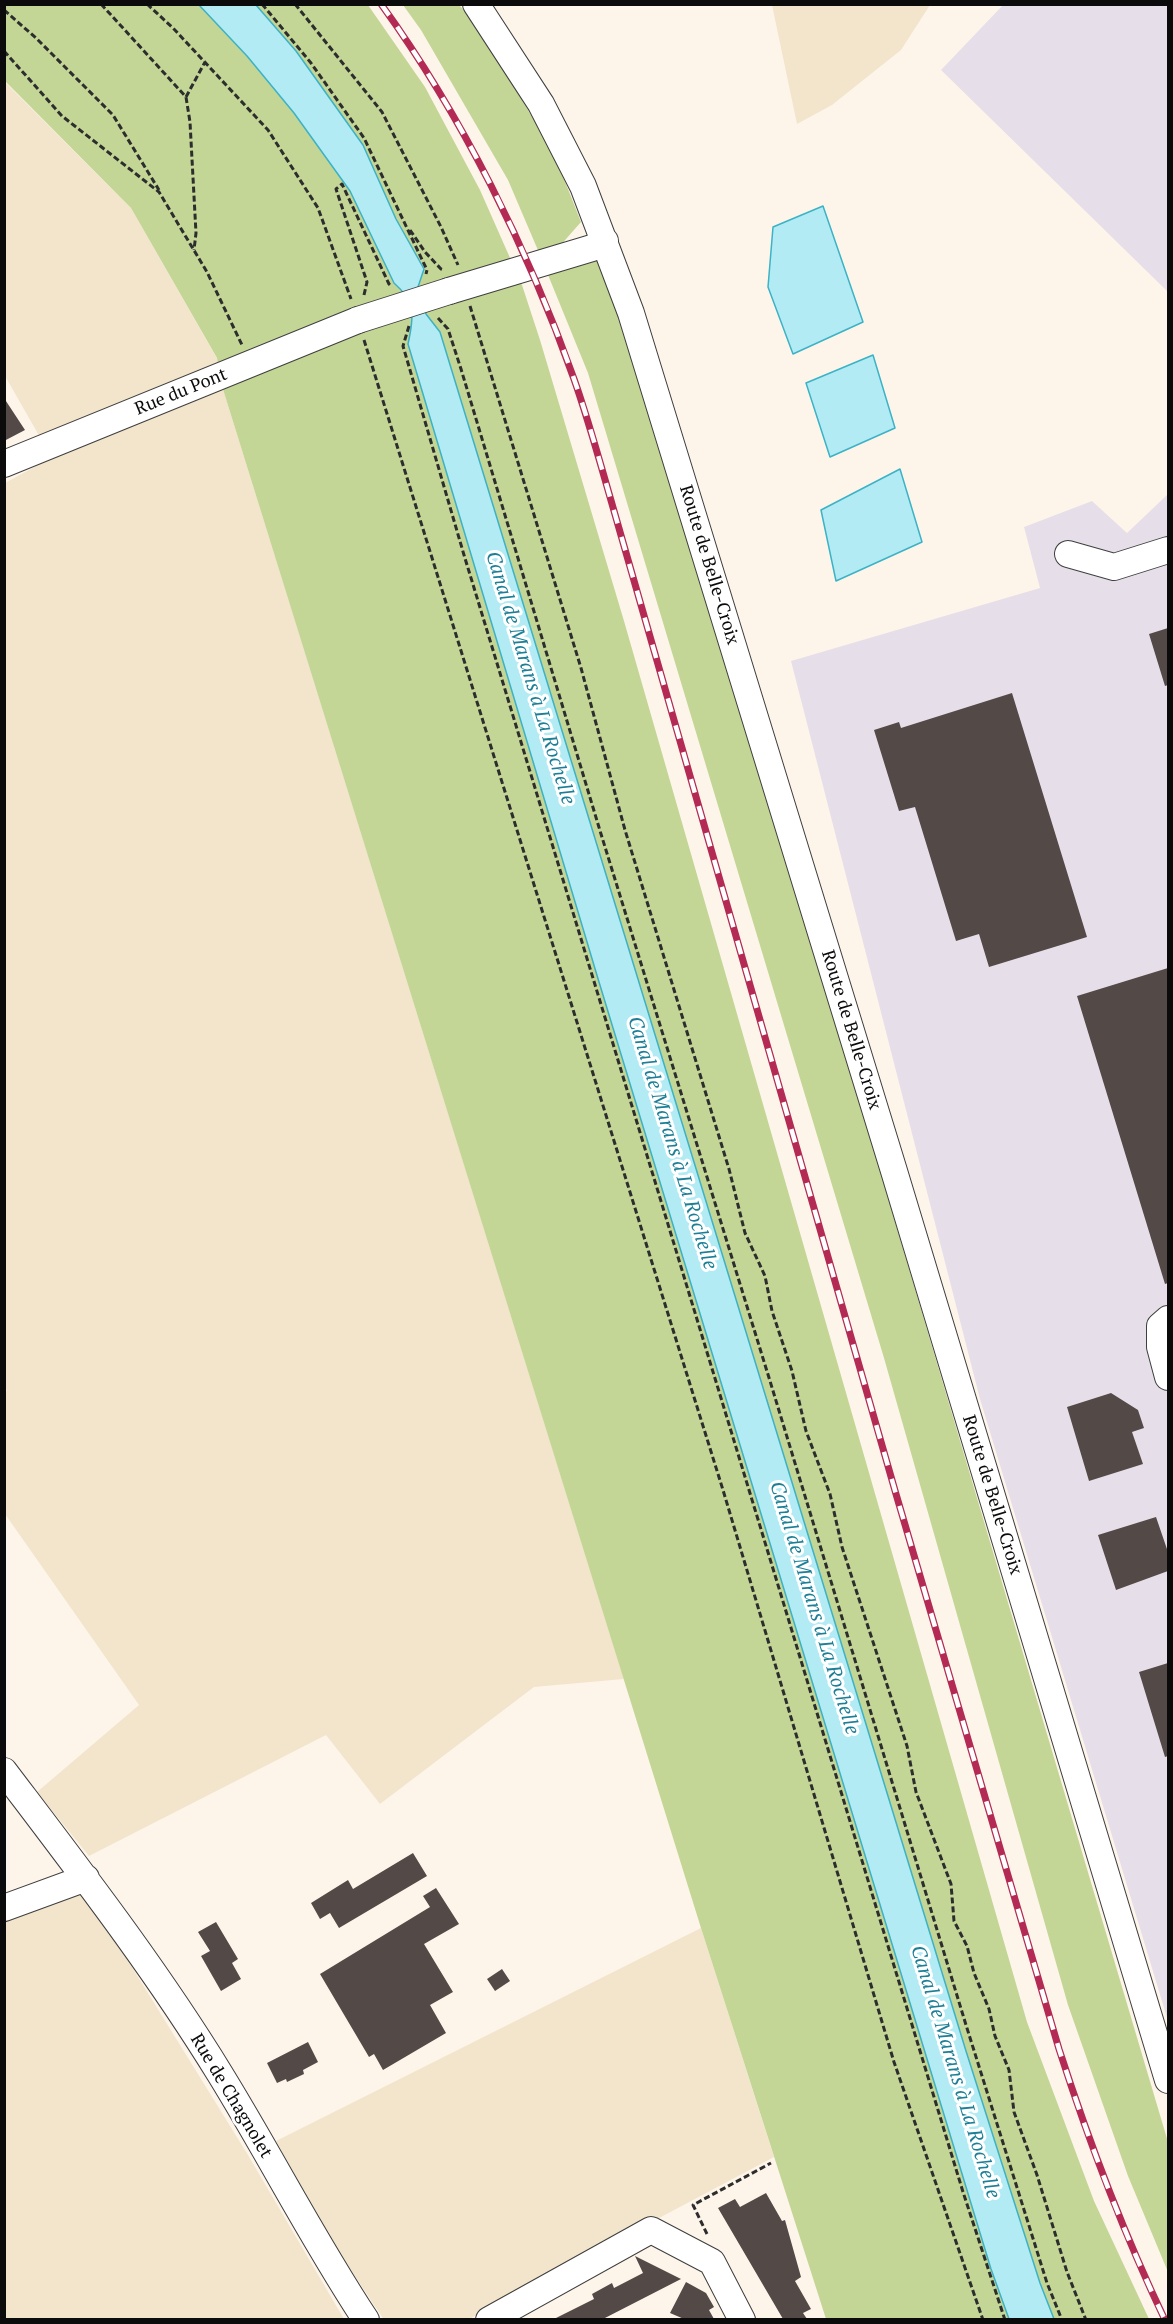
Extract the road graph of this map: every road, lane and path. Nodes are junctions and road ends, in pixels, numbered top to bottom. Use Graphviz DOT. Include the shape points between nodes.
graph roads {
  1 [pos="101,4"];
  2 [pos="147,4"];
  3 [pos="262,4"];
  4 [pos="295,4"];
  5 [pos="476,4"];
  6 [pos="4,10"];
  7 [pos="4,51"];
  8 [pos="205,63"];
  9 [pos="186,97"];
  10 [pos="159,192"];
  11 [pos="403,220"];
  12 [pos="605,242"];
  13 [pos="194,250"];
  14 [pos="425,279"];
  15 [pos="458,283"];
  16 [pos="396,290"];
  17 [pos="356,314"];
  18 [pos="437,316"];
  19 [pos="412,318"];
  20 [pos="251,363"];
  21 [pos="4,464"];
  22 [pos="1168,550"];
  23 [pos="1068,554"];
  24 [pos="1168,1319"];
  25 [pos="1168,1377"];
  26 [pos="4,1771"];
  27 [pos="86,1878"];
  28 [pos="4,1908"];
  29 [pos="1168,2080"];
  30 [pos="771,2163"];
  31 [pos="697,2254"];
  32 [pos="366,2319"];
  33 [pos="489,2319"];
  34 [pos="742,2319"];
  35 [pos="983,2319"];
  36 [pos="1005,2319"];
  37 [pos="1062,2319"];
  38 [pos="1086,2319"];
  1 -- 9 [label="path"];
  2 -- 8 [label="path"];
  3 -- 11 [label="path" via="311,63 364,138"];
  4 -- 15 [label="path" via="382,112 441,227"];
  5 -- 12 [label="street, Route de Belle-Croix" via="541,104 584,186"];
  6 -- 10 [label="path" via="113,115"];
  7 -- 10 [label="path" via="62,116"];
  8 -- 9 [label="path"];
  8 -- 17 [label="path" via="268,130 318,208"];
  9 -- 13 [label="path"];
  10 -- 13 [label="path"];
  11 -- 14 [label="path" via="428,270"];
  11 -- 15 [label="path" via="425,252"];
  12 -- 15 [label="street, Rue du Pont"];
  12 -- 29 [label="street, Route de Belle-Croix" via="686,488"];
  13 -- 20 [label="path"];
  15 -- 17 [label="street, Rue du Pont, bridge"];
  15 -- 38 [label="path" via="578,656 625,830 745,1233 765,1276 806,1431 830,1494 842,1547 907,1746 916,1792 951,1884 954,1921 968,1946 995,2036 1010,2070 1014,2112"];
  16 -- 17 [label="path" via="389,284 342,184 336,189 367,282"];
  17 -- 20 [label="street, Rue du Pont"];
  17 -- 35 [label="path" via="723,1490 894,2061"];
  18 -- 37 [label="path" via="448,329 461,369 963,2014 1047,2283"];
  19 -- 36 [label="path" via="403,346 464,555"];
  20 -- 21 [label="street, Rue du Pont"];
  22 -- 23 [label="street" via="1114,567"];
  24 -- 25 [label="street" via="1160,1326 1160,1347"];
  26 -- 27 [label="street, Rue de Chagnolet"];
  27 -- 28 [label="street"];
  27 -- 32 [label="street, Rue de Chagnolet" via="220,2074"];
  30 -- 31 [label="path" via="693,2205 707,2233"];
  31 -- 33 [label="street" via="651,2230"];
  31 -- 34 [label="street" via="712,2262"];
}
